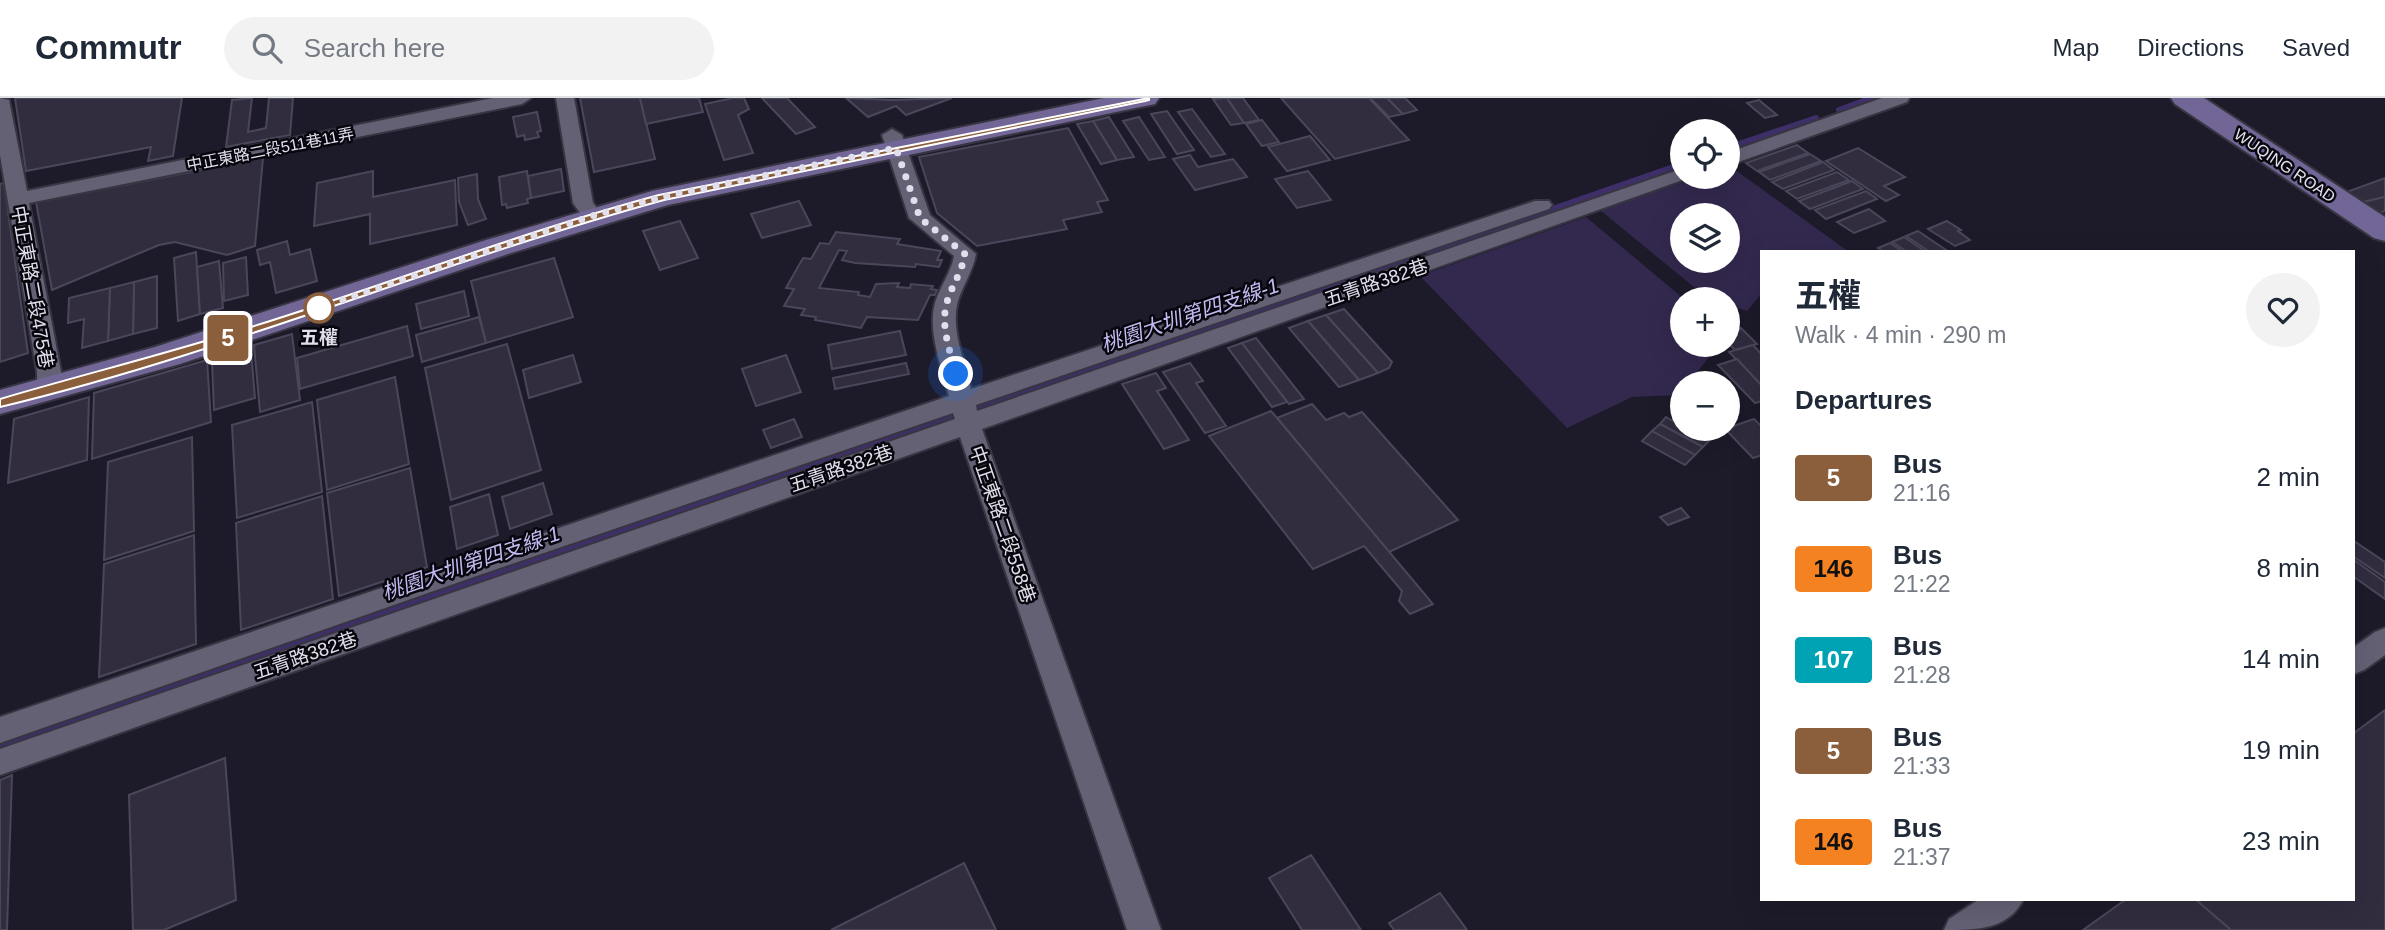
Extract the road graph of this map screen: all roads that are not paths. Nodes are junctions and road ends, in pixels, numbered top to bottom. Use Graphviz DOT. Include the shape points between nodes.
graph roads {
  1 [pos="522,98"];
  2 [pos="565,98"];
  3 [pos="1086,98"];
  4 [pos="1145,98"];
  5 [pos="1849,98"];
  6 [pos="1899,98"];
  7 [pos="2185,98"];
  8 [pos="0,100"];
  9 [pos="1740,136"];
  10 [pos="894,141"];
  11 [pos="1740,155"];
  12 [pos="1670,160"];
  13 [pos="1670,179"];
  14 [pos="18,199"];
  15 [pos="588,210"];
  16 [pos="2385,232"];
  17 [pos="49,381"];
  18 [pos="0,383"];
  19 [pos="0,402"];
  20 [pos="966,412"];
  21 [pos="2385,640"];
  22 [pos="2355,661"];
  23 [pos="0,730"];
  24 [pos="0,762"];
  25 [pos="2004,901"];
  26 [pos="1144,930"];
  27 [pos="1961,930"];
  1 -- 14 [label="street, 中正東路二段511巷11弄"];
  2 -- 15 [label="street"];
  3 -- 10 [label="main road"];
  4 -- 10 [label="main road"];
  5 -- 9 [label="street"];
  6 -- 11 [label="street"];
  7 -- 16 [label="main road, WUQING ROAD"];
  8 -- 14 [label="street, 中正東路二段475巷"];
  10 -- 15 [label="main road" via="663,197"];
  10 -- 20 [label="street, 中正東路二段558巷" via="920,218 965,254 943,321"];
  12 -- 20 [label="street, 五青路382巷"];
  13 -- 20 [label="street, 五青路382巷"];
  14 -- 17 [label="street, 中正東路二段475巷"];
  15 -- 17 [label="main road" via="255,330"];
  17 -- 18 [label="main road"];
  17 -- 19 [label="main road"];
  20 -- 23 [label="street, 五青路382巷" via="458,571"];
  20 -- 24 [label="street, 五青路382巷"];
  20 -- 26 [label="street, 中正東路二段558巷"];
  21 -- 22 [label="street"];
  25 -- 27 [label="street"];
}
